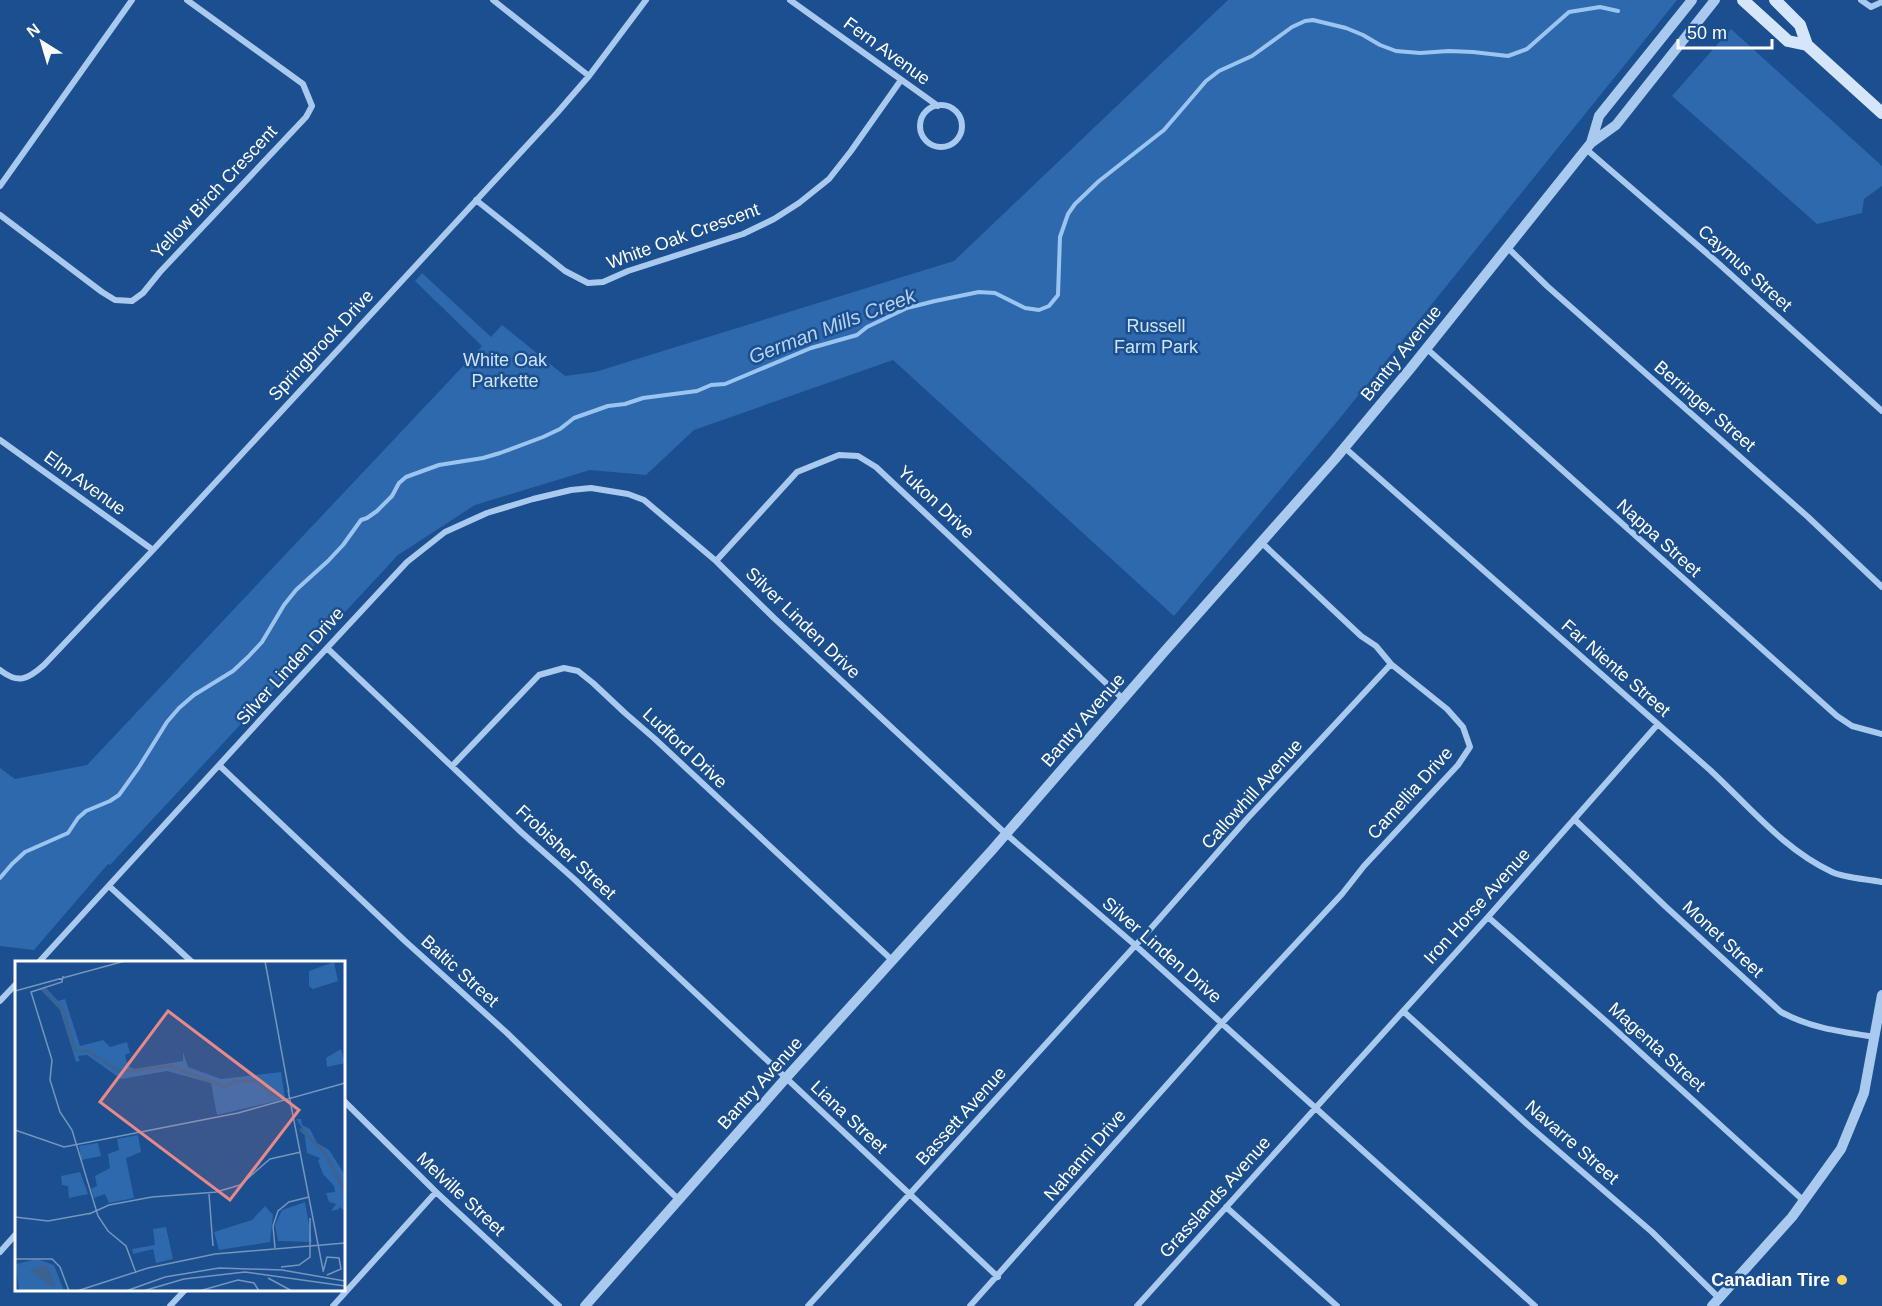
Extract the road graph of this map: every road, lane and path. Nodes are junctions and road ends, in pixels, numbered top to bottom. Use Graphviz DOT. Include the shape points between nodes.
graph roads {
  1 [pos="132,0"];
  2 [pos="187,0"];
  3 [pos="493,0"];
  4 [pos="646,0"];
  5 [pos="790,0"];
  6 [pos="1692,0"];
  7 [pos="1715,0"];
  8 [pos="1743,0"];
  9 [pos="1775,0"];
  10 [pos="1861,0"];
  11 [pos="1882,2"];
  12 [pos="1807,45"];
  13 [pos="589,76"];
  14 [pos="901,80"];
  15 [pos="938,106"];
  16 [pos="1882,113"];
  17 [pos="1589,146"];
  18 [pos="0,186"];
  19 [pos="476,200"];
  20 [pos="0,215"];
  21 [pos="1508,248"];
  22 [pos="1426,348"];
  23 [pos="1882,411"];
  24 [pos="0,440"];
  25 [pos="1345,448"];
  26 [pos="1262,543"];
  27 [pos="153,550"];
  28 [pos="716,561"];
  29 [pos="1882,587"];
  30 [pos="327,648"];
  31 [pos="1391,663"];
  32 [pos="0,670"];
  33 [pos="1124,700"];
  34 [pos="1658,724"];
  35 [pos="1882,734"];
  36 [pos="220,766"];
  37 [pos="452,766"];
  38 [pos="1574,819"];
  39 [pos="1006,834"];
  40 [pos="1882,882"];
  41 [pos="109,885"];
  42 [pos="1488,917"];
  43 [pos="1135,945"];
  44 [pos="893,960"];
  45 [pos="41,961"];
  46 [pos="190,961"];
  47 [pos="15,985"];
  48 [pos="1882,995"];
  49 [pos="0,1001"];
  50 [pos="1403,1011"];
  51 [pos="1222,1023"];
  52 [pos="1875,1038"];
  53 [pos="786,1078"];
  54 [pos="346,1104"];
  55 [pos="1316,1107"];
  56 [pos="436,1192"];
  57 [pos="910,1194"];
  58 [pos="679,1200"];
  59 [pos="1804,1201"];
  60 [pos="1226,1207"];
  61 [pos="15,1235"];
  62 [pos="0,1252"];
  63 [pos="998,1276"];
  64 [pos="184,1291"];
  65 [pos="1715,1302"];
  66 [pos="1141,1305"];
  67 [pos="170,1306"];
  68 [pos="333,1306"];
  69 [pos="559,1306"];
  70 [pos="585,1306"];
  71 [pos="808,1306"];
  72 [pos="970,1306"];
  73 [pos="1337,1306"];
  74 [pos="1534,1306"];
  1 -- 18 [label="street"];
  2 -- 20 [label="street, Yellow Birch Crescent" via="303,84 312,106 306,117 132,301 115,300 102,292"];
  3 -- 13 [label="street"];
  4 -- 13 [label="street, Springbrook Drive"];
  5 -- 14 [label="street, Fern Avenue"];
  6 -- 17 [label="street, Bantry Avenue" via="1599,116"];
  7 -- 17 [label="street, Bantry Avenue" via="1616,125"];
  8 -- 12 [label="main road" via="1788,41"];
  9 -- 12 [label="main road" via="1800,25"];
  10 -- 11 [label="street" via="1871,7"];
  12 -- 16 [label="main road"];
  13 -- 19 [label="street, Springbrook Drive"];
  14 -- 15 [label="street, Fern Avenue"];
  14 -- 19 [label="street, White Oak Crescent" via="829,179 799,203 743,234 628,270 603,282 588,283 566,272"];
  15 -- 15 [label="street, Fern Avenue" via="954,109 961,120 961,133 946,146 932,144 922,135 924,115"];
  17 -- 21 [label="street, Bantry Avenue"];
  17 -- 23 [label="street, Caymus Street"];
  19 -- 27 [label="street, Springbrook Drive"];
  21 -- 22 [label="street, Bantry Avenue"];
  21 -- 29 [label="street, Berringer Street"];
  22 -- 25 [label="street, Bantry Avenue"];
  22 -- 35 [label="street, Nappa Street" via="1837,716 1852,726"];
  24 -- 27 [label="street, Elm Avenue"];
  25 -- 26 [label="street, Bantry Avenue"];
  25 -- 34 [label="street, Far Niente Street"];
  26 -- 31 [label="street, Camellia Drive"];
  26 -- 33 [label="street, Bantry Avenue"];
  27 -- 32 [label="street, Springbrook Drive" via="37,672 19,680"];
  28 -- 30 [label="street, Silver Linden Drive" via="644,500 591,488 571,490 487,513 445,532 407,562"];
  28 -- 33 [label="street, Yukon Drive" via="797,472 839,455 858,456 876,466"];
  28 -- 39 [label="street, Silver Linden Drive"];
  30 -- 36 [label="street, Silver Linden Drive"];
  30 -- 37 [label="street, Frobisher Street"];
  31 -- 43 [label="street, Callowhill Avenue"];
  31 -- 51 [label="street, Camellia Drive" via="1448,709 1468,737 1470,747 1458,765"];
  33 -- 39 [label="street, Bantry Avenue"];
  34 -- 38 [label="street, Iron Horse Avenue"];
  34 -- 40 [label="street, Far Niente Street" via="1797,852 1834,873"];
  36 -- 41 [label="street, Silver Linden Drive"];
  36 -- 58 [label="street, Baltic Street"];
  37 -- 44 [label="street, Ludford Drive" via="539,675 564,668 578,670"];
  37 -- 53 [label="street, Frobisher Street"];
  38 -- 42 [label="street, Iron Horse Avenue"];
  38 -- 52 [label="street, Monet Street" via="1781,1012 1816,1027"];
  39 -- 43 [label="street, Silver Linden Drive"];
  39 -- 44 [label="street, Bantry Avenue"];
  41 -- 45 [label="street, Silver Linden Drive"];
  41 -- 46 [label="street"];
  42 -- 50 [label="street, Iron Horse Avenue"];
  42 -- 59 [label="street, Magenta Street"];
  43 -- 51 [label="street, Silver Linden Drive"];
  43 -- 57 [label="street, Bassett Avenue"];
  44 -- 53 [label="street, Bantry Avenue"];
  47 -- 49 [label="street"];
  48 -- 52 [label="street"];
  50 -- 55 [label="street, Iron Horse Avenue"];
  50 -- 65 [label="street, Navarre Street" via="1652,1232"];
  51 -- 55 [label="street, Silver Linden Drive"];
  51 -- 63 [label="street, Nahanni Drive"];
  52 -- 59 [label="street" via="1864,1093 1841,1149"];
  53 -- 57 [label="street, Liana Street"];
  53 -- 58 [label="street, Bantry Avenue"];
  54 -- 56 [label="street, Melville Street"];
  55 -- 60 [label="street, Grasslands Avenue"];
  55 -- 74 [label="street, Silver Linden Drive"];
  56 -- 68 [label="street"];
  56 -- 69 [label="street, Melville Street"];
  57 -- 63 [label="street, Liana Street"];
  57 -- 71 [label="street, Bassett Avenue"];
  58 -- 70 [label="street, Bantry Avenue"];
  59 -- 65 [label="street"];
  60 -- 66 [label="street, Grasslands Avenue"];
  60 -- 73 [label="street"];
  61 -- 62 [label="street"];
  63 -- 72 [label="street, Nahanni Drive"];
  64 -- 67 [label="street"];
}
